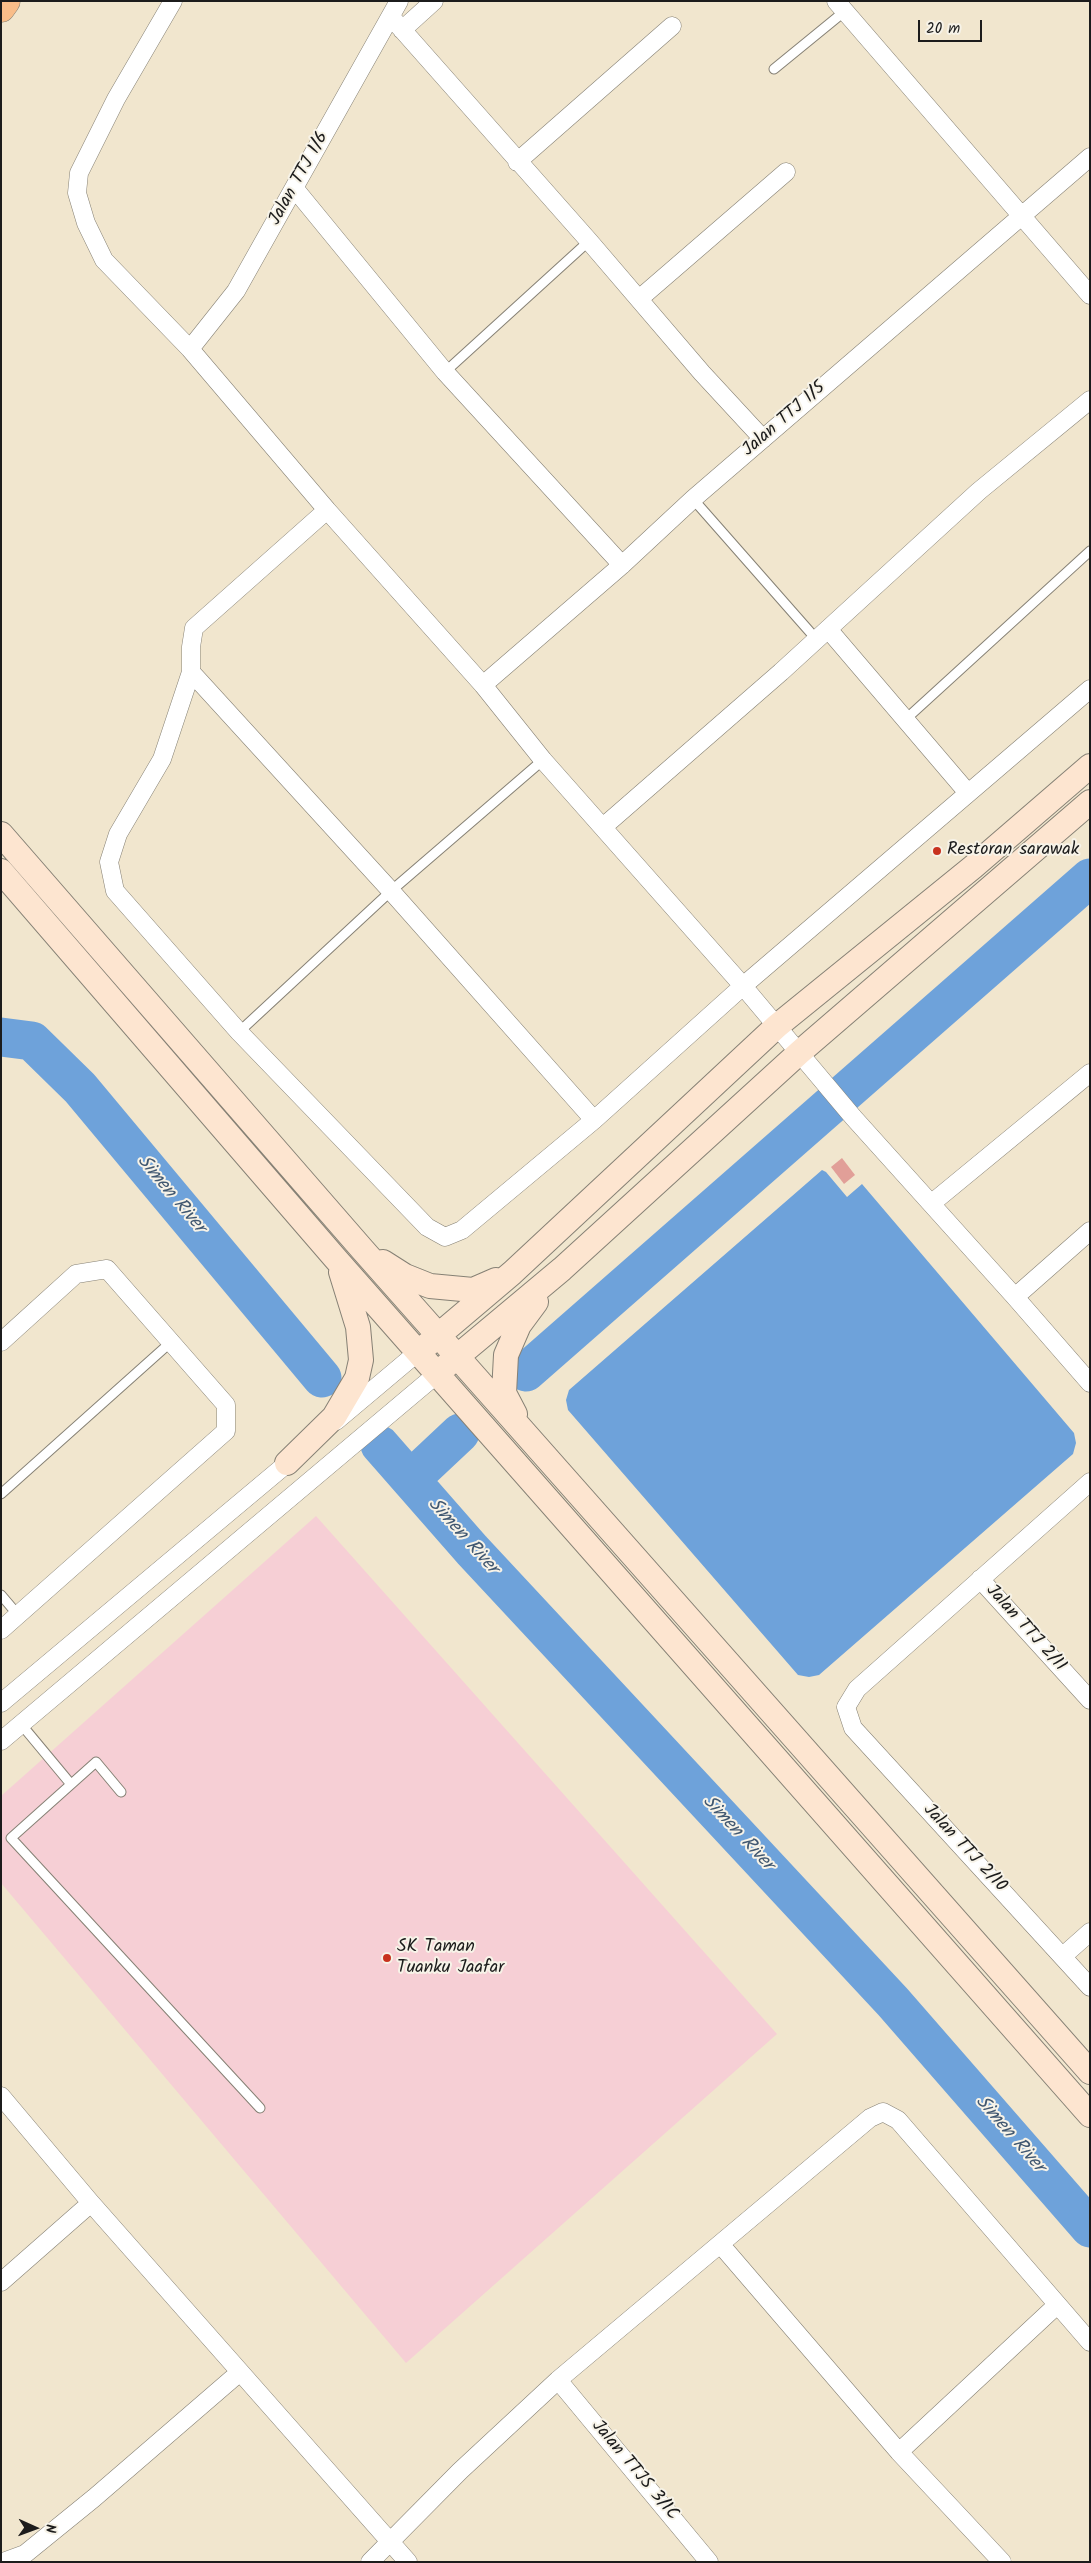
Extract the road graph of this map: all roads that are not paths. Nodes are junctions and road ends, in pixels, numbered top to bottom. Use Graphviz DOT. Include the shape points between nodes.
graph roads {
  1 [pos="6,1"];
  2 [pos="173,1"];
  3 [pos="434,1"];
  4 [pos="840,6"];
  5 [pos="1,8"];
  6 [pos="397,16"];
  7 [pos="672,26"];
  8 [pos="774,69"];
  9 [pos="1090,156"];
  10 [pos="517,162"];
  11 [pos="786,172"];
  12 [pos="295,189"];
  13 [pos="1022,216"];
  14 [pos="590,241"];
  15 [pos="1090,295"];
  16 [pos="639,299"];
  17 [pos="190,349"];
  18 [pos="446,372"];
  19 [pos="1090,400"];
  20 [pos="763,439"];
  21 [pos="693,499"];
  22 [pos="327,510"];
  23 [pos="1090,551"];
  24 [pos="622,565"];
  25 [pos="823,634"];
  26 [pos="191,672"];
  27 [pos="483,686"];
  28 [pos="1090,689"];
  29 [pos="906,719"];
  30 [pos="543,760"];
  31 [pos="1090,766"];
  32 [pos="968,793"];
  33 [pos="1090,802"];
  34 [pos="603,827"];
  35 [pos="1,834"];
  36 [pos="1,871"];
  37 [pos="391,891"];
  38 [pos="85,930"];
  39 [pos="67,946"];
  40 [pos="743,986"];
  41 [pos="777,1026"];
  42 [pos="238,1032"];
  43 [pos="800,1052"];
  44 [pos="1090,1073"];
  45 [pos="594,1120"];
  46 [pos="932,1203"];
  47 [pos="1090,1231"];
  48 [pos="362,1249"];
  49 [pos="335,1258"];
  50 [pos="562,1269"];
  51 [pos="512,1273"];
  52 [pos="1015,1296"];
  53 [pos="438,1335"];
  54 [pos="1,1342"];
  55 [pos="171,1342"];
  56 [pos="418,1352"];
  57 [pos="458,1357"];
  58 [pos="437,1374"];
  59 [pos="1090,1383"];
  60 [pos="522,1430"];
  61 [pos="287,1463"];
  62 [pos="1090,1482"];
  63 [pos="1,1494"];
  64 [pos="980,1579"];
  65 [pos="1,1595"];
  66 [pos="18,1615"];
  67 [pos="1,1630"];
  68 [pos="1090,1700"];
  69 [pos="1,1703"];
  70 [pos="21,1724"];
  71 [pos="1,1741"];
  72 [pos="70,1783"];
  73 [pos="121,1792"];
  74 [pos="1090,1932"];
  75 [pos="1063,1956"];
  76 [pos="1090,1987"];
  77 [pos="1090,2072"];
  78 [pos="1,2096"];
  79 [pos="260,2108"];
  80 [pos="1090,2115"];
  81 [pos="91,2203"];
  82 [pos="721,2245"];
  83 [pos="1,2282"];
  84 [pos="1057,2305"];
  85 [pos="1090,2342"];
  86 [pos="240,2372"];
  87 [pos="558,2380"];
  88 [pos="900,2452"];
  89 [pos="390,2542"];
  90 [pos="3,2562"];
  91 [pos="370,2562"];
  92 [pos="408,2562"];
  93 [pos="710,2562"];
  94 [pos="1002,2562"];
  1 -- 5 [label="highway"];
  2 -- 17 [label="street" via="116,99 79,173 76,193 104,260"];
  3 -- 6 [label="street, Jalan TTJ 1/6"];
  4 -- 8 [label="lane"];
  4 -- 13 [label="street"];
  6 -- 10 [label="street"];
  6 -- 12 [label="street, Jalan TTJ 1/6"];
  7 -- 10 [label="street"];
  9 -- 13 [label="street, Jalan TTJ 1/5"];
  10 -- 14 [label="street"];
  11 -- 16 [label="street"];
  12 -- 17 [label="street, Jalan TTJ 1/6" via="236,291"];
  12 -- 18 [label="street"];
  13 -- 15 [label="street"];
  13 -- 20 [label="street, Jalan TTJ 1/5"];
  14 -- 16 [label="street"];
  14 -- 18 [label="lane"];
  16 -- 20 [label="street"];
  17 -- 22 [label="street"];
  18 -- 24 [label="street"];
  19 -- 25 [label="street" via="979,491"];
  20 -- 21 [label="street, Jalan TTJ 1/5"];
  21 -- 24 [label="street, Jalan TTJ 1/5"];
  21 -- 25 [label="lane"];
  22 -- 26 [label="street" via="194,628"];
  22 -- 27 [label="street"];
  23 -- 29 [label="lane"];
  24 -- 27 [label="street, Jalan TTJ 1/5"];
  25 -- 29 [label="street"];
  25 -- 34 [label="street"];
  26 -- 37 [label="street"];
  26 -- 42 [label="street" via="162,759 118,834 108,862 115,891"];
  27 -- 30 [label="street"];
  28 -- 32 [label="street"];
  29 -- 32 [label="street"];
  30 -- 34 [label="street"];
  30 -- 37 [label="lane"];
  31 -- 41 [label="street" via="973,867"];
  32 -- 40 [label="street"];
  33 -- 43 [label="street"];
  34 -- 40 [label="street"];
  35 -- 38 [label="street"];
  36 -- 39 [label="street"];
  37 -- 42 [label="lane"];
  37 -- 45 [label="street"];
  38 -- 39 [label="street"];
  38 -- 48 [label="street"];
  39 -- 49 [label="street"];
  40 -- 41 [label="street"];
  40 -- 45 [label="street"];
  41 -- 43 [label="street"];
  41 -- 51 [label="street"];
  42 -- 45 [label="street" via="427,1227 445,1237 462,1230"];
  43 -- 46 [label="street"];
  43 -- 50 [label="street"];
  44 -- 46 [label="street"];
  46 -- 52 [label="street"];
  47 -- 52 [label="street"];
  48 -- 51 [label="street" via="405,1276 430,1286 473,1290"];
  48 -- 53 [label="street"];
  49 -- 56 [label="street"];
  49 -- 61 [label="street" via="348,1289 358,1327 360,1360 357,1378 334,1417"];
  50 -- 57 [label="street"];
  50 -- 60 [label="street" via="519,1325 506,1355 504,1393"];
  51 -- 53 [label="street"];
  52 -- 59 [label="street"];
  53 -- 56 [label="street"];
  53 -- 57 [label="street"];
  54 -- 55 [label="street" via="76,1274 107,1269"];
  55 -- 63 [label="lane"];
  55 -- 66 [label="street" via="226,1405 226,1431"];
  56 -- 58 [label="street"];
  56 -- 61 [label="street"];
  57 -- 58 [label="street"];
  57 -- 60 [label="street"];
  58 -- 70 [label="street"];
  58 -- 80 [label="street"];
  60 -- 77 [label="street"];
  61 -- 69 [label="street"];
  62 -- 64 [label="street"];
  64 -- 68 [label="street, Jalan TTJ 2/11"];
  64 -- 75 [label="street, Jalan TTJ 2/10" via="857,1689 846,1707 853,1728"];
  65 -- 66 [label="lane"];
  66 -- 67 [label="street"];
  70 -- 71 [label="street"];
  70 -- 72 [label="lane"];
  72 -- 73 [label="lane" via="96,1762"];
  72 -- 79 [label="lane" via="11,1838"];
  74 -- 75 [label="street"];
  75 -- 76 [label="street, Jalan TTJ 2/10"];
  78 -- 81 [label="street"];
  81 -- 83 [label="street"];
  81 -- 86 [label="street"];
  82 -- 84 [label="street" via="870,2118 883,2112 898,2120"];
  82 -- 87 [label="street"];
  82 -- 88 [label="street"];
  84 -- 85 [label="street"];
  84 -- 88 [label="street"];
  86 -- 89 [label="street"];
  86 -- 90 [label="street" via="33,2548"];
  87 -- 89 [label="street"];
  87 -- 93 [label="street, Jalan TTJS 3/1C"];
  88 -- 94 [label="street"];
  89 -- 91 [label="street"];
  89 -- 92 [label="street"];
}
